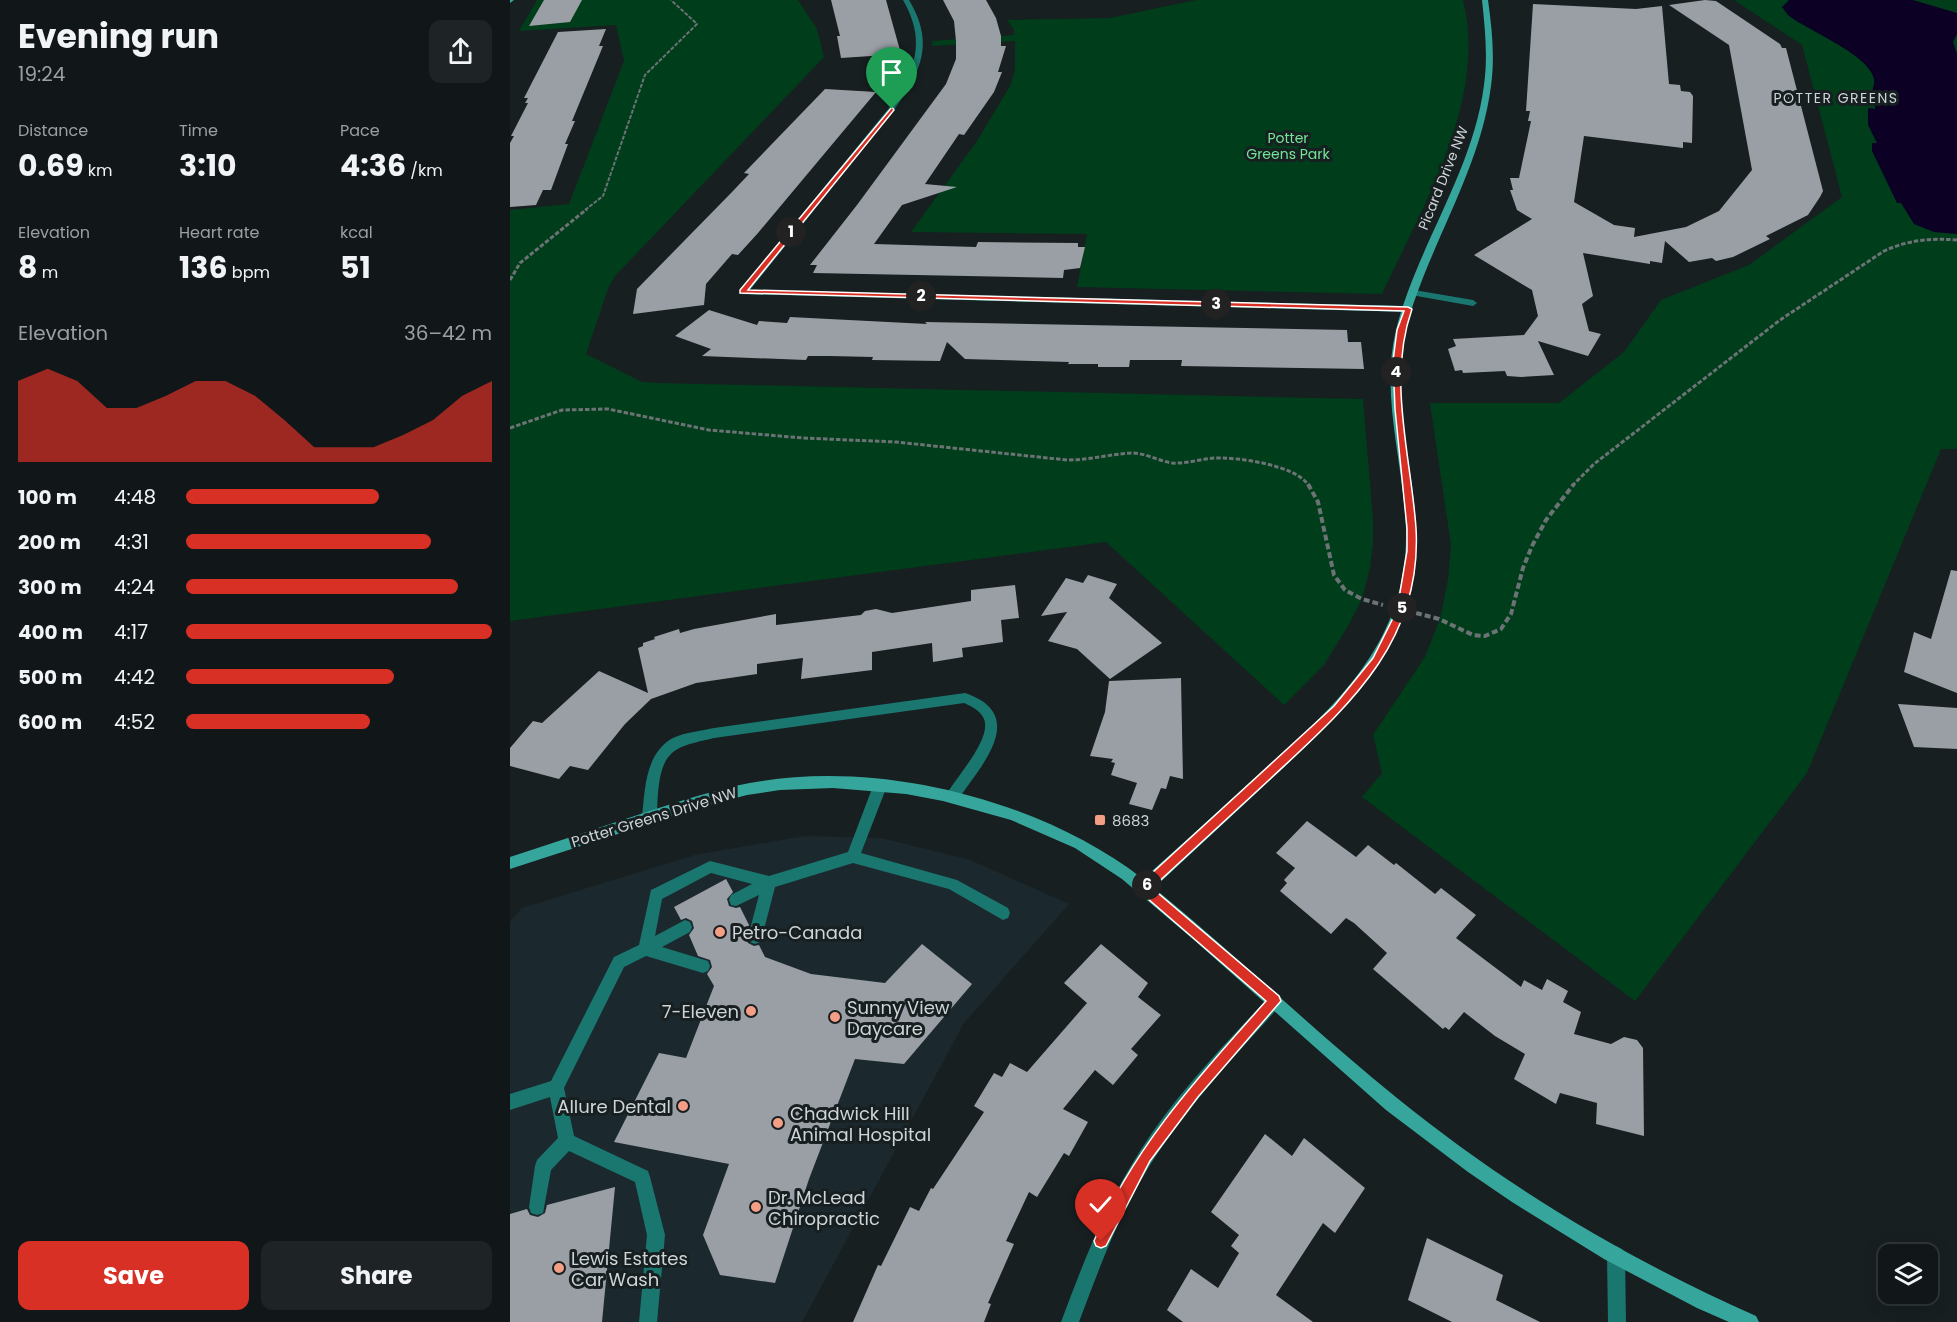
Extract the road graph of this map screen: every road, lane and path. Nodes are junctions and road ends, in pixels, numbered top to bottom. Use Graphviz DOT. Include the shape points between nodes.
graph roads {
  1 [pos="671,0"];
  2 [pos="906,0"];
  3 [pos="1485,0"];
  4 [pos="1957,240"];
  5 [pos="510,280"];
  6 [pos="1414,293"];
  7 [pos="1473,303"];
  8 [pos="1408,309"];
  9 [pos="510,428"];
  10 [pos="1362,599"];
  11 [pos="1440,619"];
  12 [pos="880,786"];
  13 [pos="952,797"];
  14 [pos="649,817"];
  15 [pos="853,857"];
  16 [pos="510,863"];
  17 [pos="770,882"];
  18 [pos="1144,888"];
  19 [pos="736,900"];
  20 [pos="1002,913"];
  21 [pos="685,927"];
  22 [pos="755,937"];
  23 [pos="645,949"];
  24 [pos="703,966"];
  25 [pos="1275,1001"];
  26 [pos="556,1087"];
  27 [pos="510,1102"];
  28 [pos="567,1141"];
  29 [pos="537,1207"];
  30 [pos="1616,1255"];
  31 [pos="648,1322"];
  32 [pos="1070,1322"];
  33 [pos="1617,1322"];
  34 [pos="1750,1322"];
  1 -- 5 [label="path" via="697,24 645,75 603,196 520,263"];
  2 -- 8 [label="street" via="914,11 921,35 920,56 910,81 892,109 743,292"];
  3 -- 6 [label="street, Picard Drive NW" via="1492,58 1479,134"];
  4 -- 11 [label="path" via="1913,240 1884,251 1780,320 1594,464 1569,486 1552,509 1525,561 1513,609 1498,632 1483,637 1471,635"];
  6 -- 7 [label="street"];
  6 -- 8 [label="street, Picard Drive NW"];
  8 -- 18 [label="street, Picard Drive NW" via="1396,361 1412,551 1402,610 1377,660 1338,709"];
  9 -- 10 [label="path" via="562,410 608,408 681,425 748,434 896,442 1067,460 1132,453 1174,463 1215,458 1278,467 1305,479 1318,502 1334,575 1345,590"];
  12 -- 13 [label="street, Potter Greens Drive NW"];
  12 -- 14 [label="street, Potter Greens Drive NW" via="796,783 736,790"];
  12 -- 15 [label="street"];
  13 -- 14 [label="street" via="992,727 980,704 965,698 678,741 662,752 655,768"];
  13 -- 18 [label="street, Potter Greens Drive NW" via="1027,820 1082,845"];
  14 -- 16 [label="street, Potter Greens Drive NW"];
  15 -- 17 [label="street"];
  15 -- 20 [label="street" via="952,884"];
  17 -- 19 [label="street"];
  17 -- 22 [label="street"];
  17 -- 23 [label="street" via="710,867 656,895"];
  18 -- 25 [label="street, Potter Greens Drive NW"];
  21 -- 23 [label="street"];
  23 -- 24 [label="street"];
  23 -- 26 [label="street" via="619,962"];
  25 -- 30 [label="street, Potter Greens Drive NW" via="1392,1104 1497,1182"];
  25 -- 32 [label="street" via="1193,1092 1146,1156 1101,1241"];
  26 -- 27 [label="street"];
  26 -- 28 [label="street"];
  28 -- 29 [label="street" via="543,1166"];
  28 -- 31 [label="street" via="642,1177 656,1235"];
  30 -- 33 [label="street"];
  30 -- 34 [label="street, Potter Greens Drive NW"];
}
